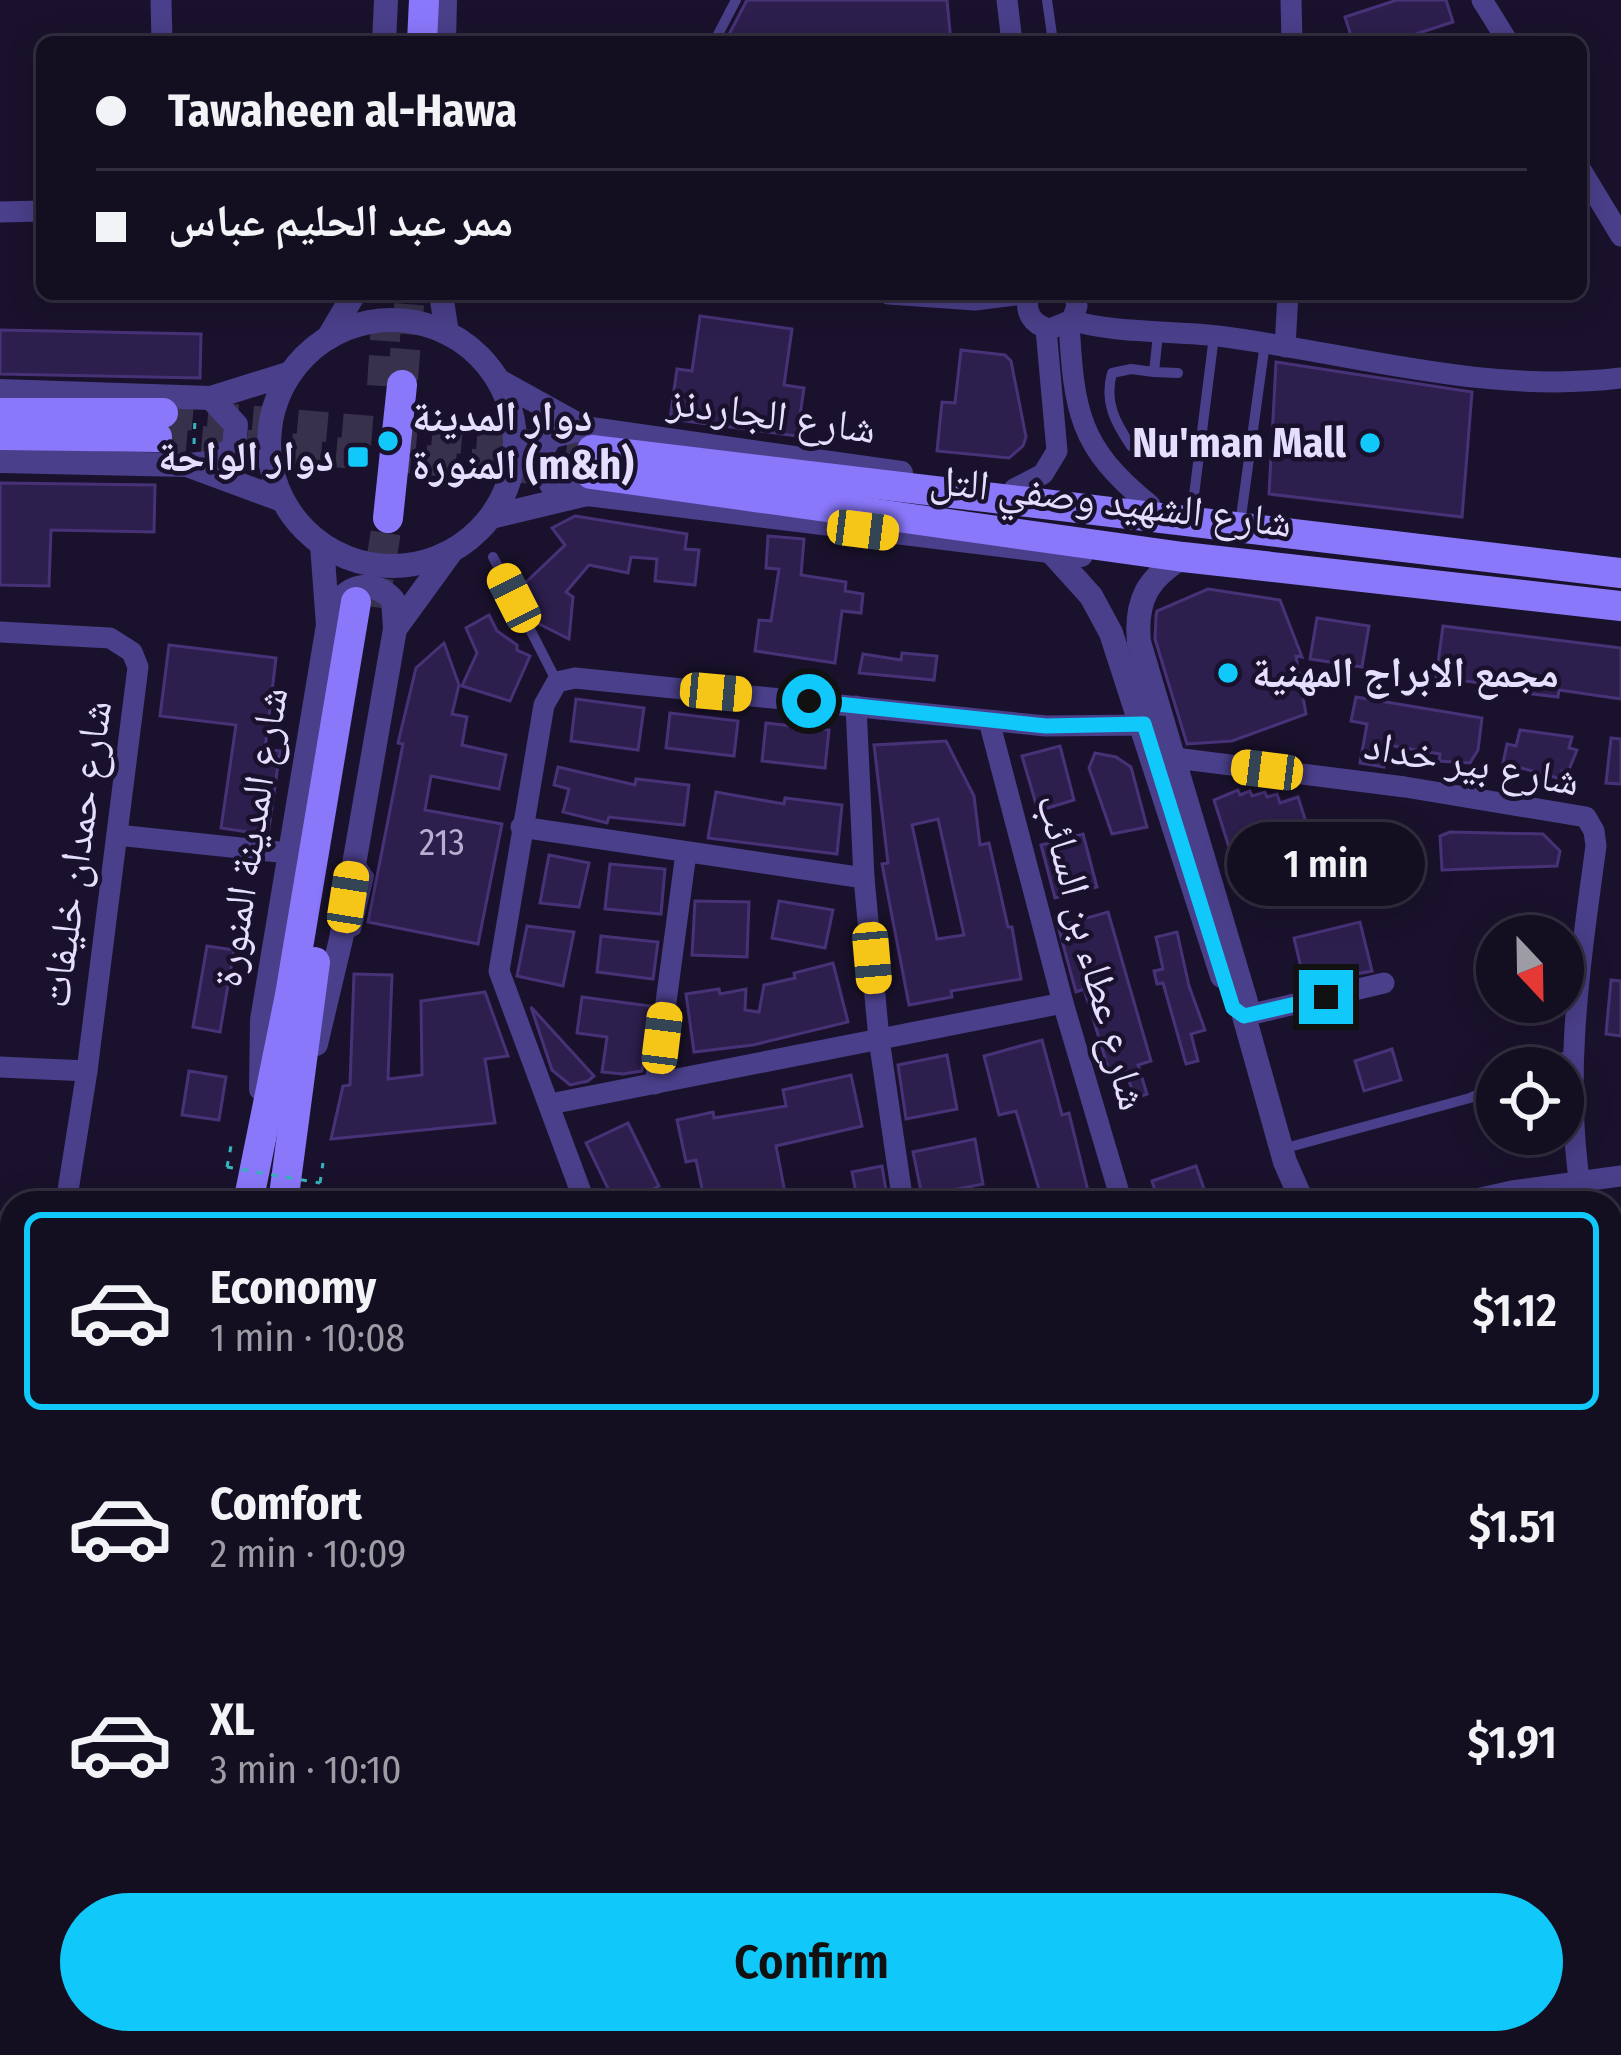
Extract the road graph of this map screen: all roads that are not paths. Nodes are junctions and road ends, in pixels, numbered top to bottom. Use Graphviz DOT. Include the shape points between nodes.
graph roads {
  1 [pos="161,0"];
  2 [pos="386,0"];
  3 [pos="404,0"];
  4 [pos="424,0"];
  5 [pos="445,0"];
  6 [pos="736,0"];
  7 [pos="1007,0"];
  8 [pos="1047,0"];
  9 [pos="1292,0"];
  10 [pos="1482,0"];
  11 [pos="162,36"];
  12 [pos="384,36"];
  13 [pos="403,36"];
  14 [pos="422,36"];
  15 [pos="444,36"];
  16 [pos="717,36"];
  17 [pos="1011,36"];
  18 [pos="1052,36"];
  19 [pos="1292,36"];
  20 [pos="1504,36"];
  21 [pos="1587,180"];
  22 [pos="0,212"];
  23 [pos="36,212"];
  24 [pos="1621,236"];
  25 [pos="350,300"];
  26 [pos="442,300"];
  27 [pos="975,300"];
  28 [pos="1027,300"];
  29 [pos="1286,300"];
  30 [pos="1073,309"];
  31 [pos="1039,325"];
  32 [pos="1158,330"];
  33 [pos="447,333"];
  34 [pos="1214,336"];
  35 [pos="327,339"];
  36 [pos="1275,345"];
  37 [pos="1154,372"];
  38 [pos="291,373"];
  39 [pos="1178,374"];
  40 [pos="1621,378"];
  41 [pos="499,382"];
  42 [pos="392,385"];
  43 [pos="0,391"];
  44 [pos="203,398"];
  45 [pos="0,412"];
  46 [pos="0,436"];
  47 [pos="1131,446"];
  48 [pos="0,461"];
  49 [pos="589,461"];
  50 [pos="190,465"];
  51 [pos="1014,489"];
  52 [pos="282,500"];
  53 [pos="1150,505"];
  54 [pos="379,516"];
  55 [pos="491,517"];
  56 [pos="1188,522"];
  57 [pos="1239,529"];
  58 [pos="322,545"];
  59 [pos="451,551"];
  60 [pos="1053,554"];
  61 [pos="1170,555"];
  62 [pos="493,557"];
  63 [pos="1621,573"];
  64 [pos="1621,606"];
  65 [pos="375,612"];
  66 [pos="328,625"];
  67 [pos="0,632"];
  68 [pos="557,682"];
  69 [pos="856,706"];
  70 [pos="989,721"];
  71 [pos="1144,724"];
  72 [pos="1174,758"];
  73 [pos="520,826"];
  74 [pos="117,835"];
  75 [pos="288,853"];
  76 [pos="686,853"];
  77 [pos="864,878"];
  78 [pos="1384,983"];
  79 [pos="1063,1003"];
  80 [pos="1244,1016"];
  81 [pos="879,1039"];
  82 [pos="1575,1047"];
  83 [pos="0,1067"];
  84 [pos="87,1071"];
  85 [pos="656,1084"];
  86 [pos="1476,1095"];
  87 [pos="550,1104"];
  88 [pos="294,1139"];
  89 [pos="246,1142"];
  90 [pos="1283,1155"];
  91 [pos="1579,1155"];
  92 [pos="1621,1176"];
  93 [pos="68,1191"];
  94 [pos="246,1191"];
  95 [pos="286,1191"];
  96 [pos="580,1191"];
  97 [pos="901,1191"];
  98 [pos="1118,1191"];
  99 [pos="1285,1191"];
  100 [pos="1298,1191"];
  101 [pos="1581,1191"];
  102 [pos="1584,1191"];
  1 -- 11 [label="street"];
  2 -- 12 [label="street"];
  3 -- 13 [label="main road"];
  4 -- 14 [label="main road"];
  5 -- 15 [label="street"];
  6 -- 16 [label="lane"];
  7 -- 17 [label="street"];
  8 -- 18 [label="lane"];
  9 -- 19 [label="street"];
  10 -- 20 [label="street"];
  21 -- 24 [label="street"];
  22 -- 23 [label="street"];
  25 -- 35 [label="street"];
  26 -- 33 [label="street"];
  27 -- 31 [label="street"];
  28 -- 31 [label="street"];
  29 -- 36 [label="street"];
  30 -- 31 [label="street" via="1059,328"];
  30 -- 32 [label="street"];
  30 -- 53 [label="street" via="1072,374 1090,440 1114,476"];
  31 -- 51 [label="street" via="1058,451 1043,474"];
  32 -- 34 [label="street"];
  32 -- 37 [label="lane"];
  33 -- 35 [label="street" via="386,321"];
  33 -- 41 [label="street" via="477,353"];
  34 -- 36 [label="street"];
  34 -- 56 [label="lane"];
  35 -- 38 [label="street"];
  36 -- 40 [label="street" via="1532,384"];
  36 -- 57 [label="lane"];
  37 -- 39 [label="lane"];
  37 -- 47 [label="lane" via="1112,373 1114,420"];
  38 -- 44 [label="street"];
  38 -- 52 [label="street" via="278,396 269,448"];
  41 -- 49 [label="street, شارع الجاردنز"];
  41 -- 55 [label="street" via="516,451"];
  42 -- 54 [label="main road"];
  43 -- 44 [label="street"];
  44 -- 50 [label="street" via="230,415 238,435 224,457"];
  45 -- 46 [label="main road" via="160,425"];
  48 -- 50 [label="street"];
  49 -- 51 [label="street, شارع الجاردنز"];
  49 -- 55 [label="street, شارع الجاردنز"];
  49 -- 56 [label="main road, شارع الشهيد وصفي التل"];
  49 -- 60 [label="street, شارع الجاردنز"];
  49 -- 61 [label="main road, شارع الشهيد وصفي التل"];
  50 -- 52 [label="street"];
  51 -- 53 [label="street, شارع الجاردنز"];
  52 -- 58 [label="street"];
  53 -- 56 [label="street, شارع الجاردنز"];
  55 -- 59 [label="street"];
  56 -- 57 [label="main road, شارع الشهيد وصفي التل"];
  57 -- 63 [label="main road, شارع الشهيد وصفي التل"];
  58 -- 59 [label="street" via="386,566"];
  58 -- 66 [label="street, شارع المدينة المنورة"];
  59 -- 65 [label="street, شارع المدينة المنورة"];
  60 -- 61 [label="street, شارع الجاردنز"];
  60 -- 71 [label="street" via="1100,611"];
  61 -- 64 [label="main road, شارع الشهيد وصفي التل"];
  61 -- 72 [label="street" via="1138,614 1142,656"];
  62 -- 68 [label="lane"];
  65 -- 66 [label="street" via="393,600 370,586 343,595"];
  65 -- 88 [label="main road, شارع المدينة المنورة" via="319,933"];
  65 -- 88 [label="street, شارع المدينة المنورة" via="355,855"];
  65 -- 89 [label="main road, شارع المدينة المنورة" via="290,995"];
  66 -- 75 [label="street, شارع المدينة المنورة"];
  67 -- 74 [label="street, شارع حمدان خليفات" via="110,638 132,652 138,686"];
  68 -- 69 [label="street"];
  68 -- 73 [label="street" via="544,705"];
  69 -- 70 [label="street"];
  69 -- 77 [label="street"];
  70 -- 71 [label="street"];
  70 -- 79 [label="street, شارع عطاء بن السائب"];
  71 -- 80 [label="street" via="1222,976"];
  72 -- 80 [label="street"];
  72 -- 82 [label="street, شارع بير خداد" via="1586,817 1596,846"];
  73 -- 76 [label="street"];
  73 -- 87 [label="street" via="499,971"];
  74 -- 75 [label="street"];
  74 -- 84 [label="street, شارع حمدان خليفات"];
  75 -- 89 [label="street, شارع المدينة المنورة"];
  76 -- 77 [label="street"];
  76 -- 85 [label="street"];
  77 -- 81 [label="street"];
  78 -- 80 [label="street"];
  79 -- 81 [label="street"];
  79 -- 98 [label="street, شارع عطاء بن السائب"];
  80 -- 90 [label="street"];
  81 -- 85 [label="street"];
  81 -- 97 [label="street"];
  83 -- 84 [label="street"];
  84 -- 93 [label="street, شارع حمدان خليفات"];
  85 -- 87 [label="street"];
  86 -- 90 [label="lane"];
  87 -- 96 [label="street"];
  88 -- 95 [label="main road, شارع المدينة المنورة"];
  89 -- 94 [label="main road, شارع المدينة المنورة"];
  90 -- 99 [label="street"];
  90 -- 100 [label="street"];
  91 -- 101 [label="street, شارع بير خداد"];
  92 -- 102 [label="street"];
}
